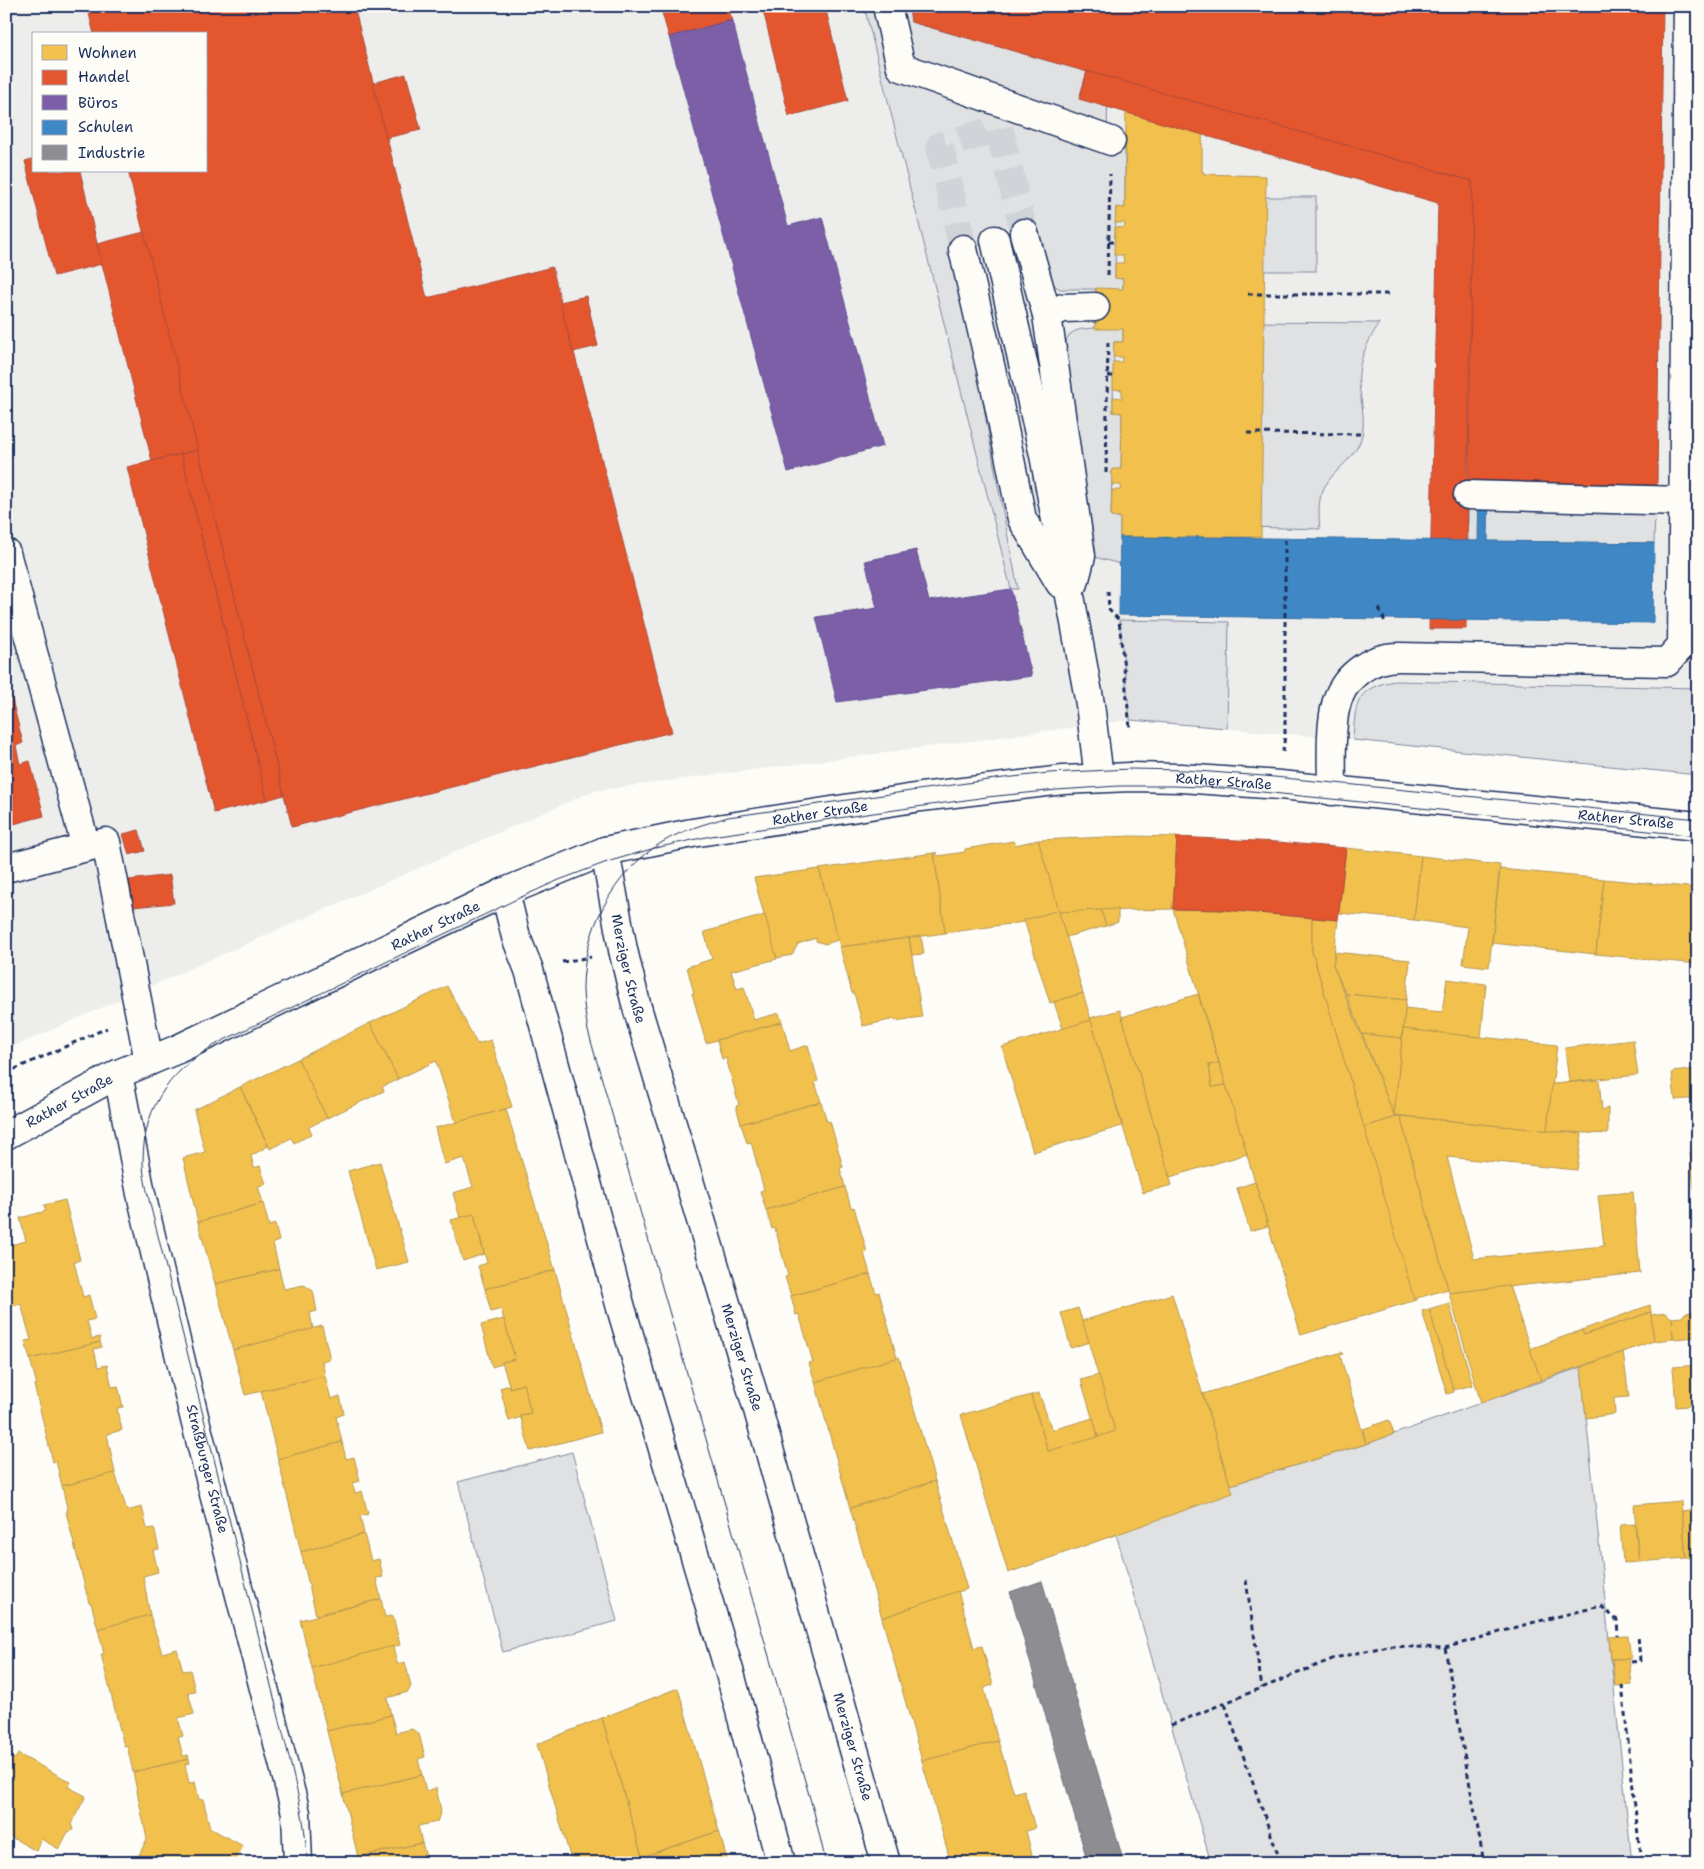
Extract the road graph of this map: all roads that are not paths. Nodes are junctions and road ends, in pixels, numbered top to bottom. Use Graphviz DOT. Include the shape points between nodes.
graph roads {
  1 [pos="887,6"];
  2 [pos="1688,6"];
  3 [pos="1111,141"];
  4 [pos="1024,233"];
  5 [pos="995,240"];
  6 [pos="963,249"];
  7 [pos="1095,307"];
  8 [pos="1048,315"];
  9 [pos="1468,495"];
  10 [pos="1683,501"];
  11 [pos="6,553"];
  12 [pos="1070,599"];
  13 [pos="13,602"];
  14 [pos="1100,778"];
  15 [pos="1332,791"];
  16 [pos="1698,826"];
  17 [pos="86,847"];
  18 [pos="605,851"];
  19 [pos="6,868"];
  20 [pos="505,892"];
  21 [pos="149,1061"];
  22 [pos="118,1074"];
  23 [pos="6,1135"];
  24 [pos="298,1863"];
  25 [pos="781,1863"];
  26 [pos="886,1863"];
  1 -- 3 [label="street" via="901,67"];
  2 -- 10 [label="street"];
  4 -- 8 [label="street"];
  5 -- 12 [label="street" via="1044,455"];
  6 -- 12 [label="street" via="1022,519"];
  7 -- 8 [label="street" via="1062,308"];
  8 -- 12 [label="street" via="1081,556"];
  9 -- 10 [label="street"];
  10 -- 15 [label="street" via="1682,645 1667,662 1399,657 1374,661 1344,686 1335,709"];
  11 -- 13 [label="street"];
  12 -- 14 [label="street"];
  13 -- 17 [label="street"];
  14 -- 15 [label="street, Rather Straße" via="1181,778"];
  14 -- 18 [label="street, Rather Straße" via="921,798 692,833"];
  15 -- 16 [label="street, Rather Straße"];
  17 -- 19 [label="street"];
  17 -- 21 [label="street" via="106,842"];
  18 -- 20 [label="street, Rather Straße"];
  18 -- 26 [label="street, Merziger Straße" via="636,1004 758,1410"];
  20 -- 21 [label="street, Rather Straße"];
  20 -- 25 [label="street"];
  21 -- 22 [label="street, Rather Straße"];
  22 -- 23 [label="street, Rather Straße"];
  22 -- 24 [label="street, Straßburger Straße" via="141,1194 195,1420 296,1813"];
}
